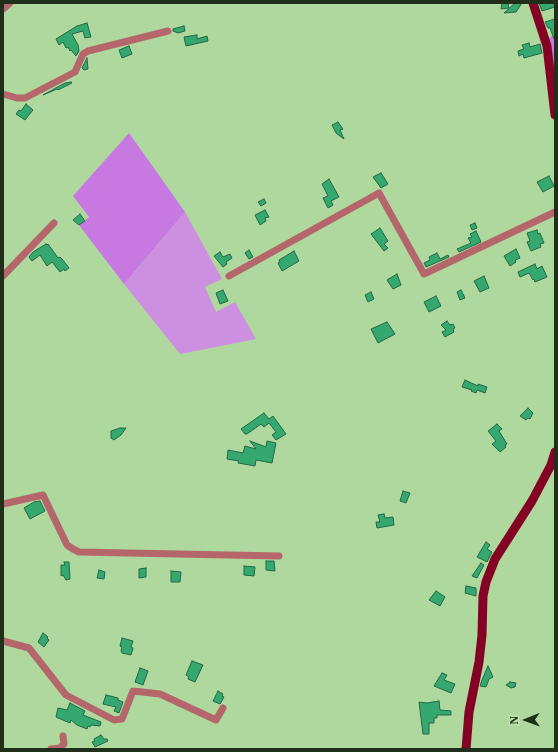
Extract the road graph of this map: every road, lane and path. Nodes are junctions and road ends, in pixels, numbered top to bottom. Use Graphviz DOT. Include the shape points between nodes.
graph roads {
  1 [pos="10,3"];
  2 [pos="533,3"];
  3 [pos="3,9"];
  4 [pos="168,31"];
  5 [pos="3,94"];
  6 [pos="555,115"];
  7 [pos="555,212"];
  8 [pos="54,223"];
  9 [pos="3,276"];
  10 [pos="229,276"];
  11 [pos="555,452"];
  12 [pos="3,504"];
  13 [pos="279,556"];
  14 [pos="3,641"];
  15 [pos="223,708"];
  16 [pos="63,736"];
  17 [pos="51,749"];
  18 [pos="466,749"];
  1 -- 3 [label="street"];
  2 -- 6 [label="main road" via="547,46"];
  4 -- 5 [label="street" via="88,51 83,54 75,72 25,98"];
  7 -- 10 [label="street" via="424,274 379,193"];
  8 -- 9 [label="street"];
  11 -- 18 [label="main road" via="532,501 495,559 486,582 480,662 469,712"];
  12 -- 13 [label="street" via="43,495 67,545 80,552"];
  14 -- 15 [label="street" via="29,648 66,695 114,720 122,719 133,691 160,694 216,720"];
  16 -- 17 [label="street" via="64,744 60,748"];
}
